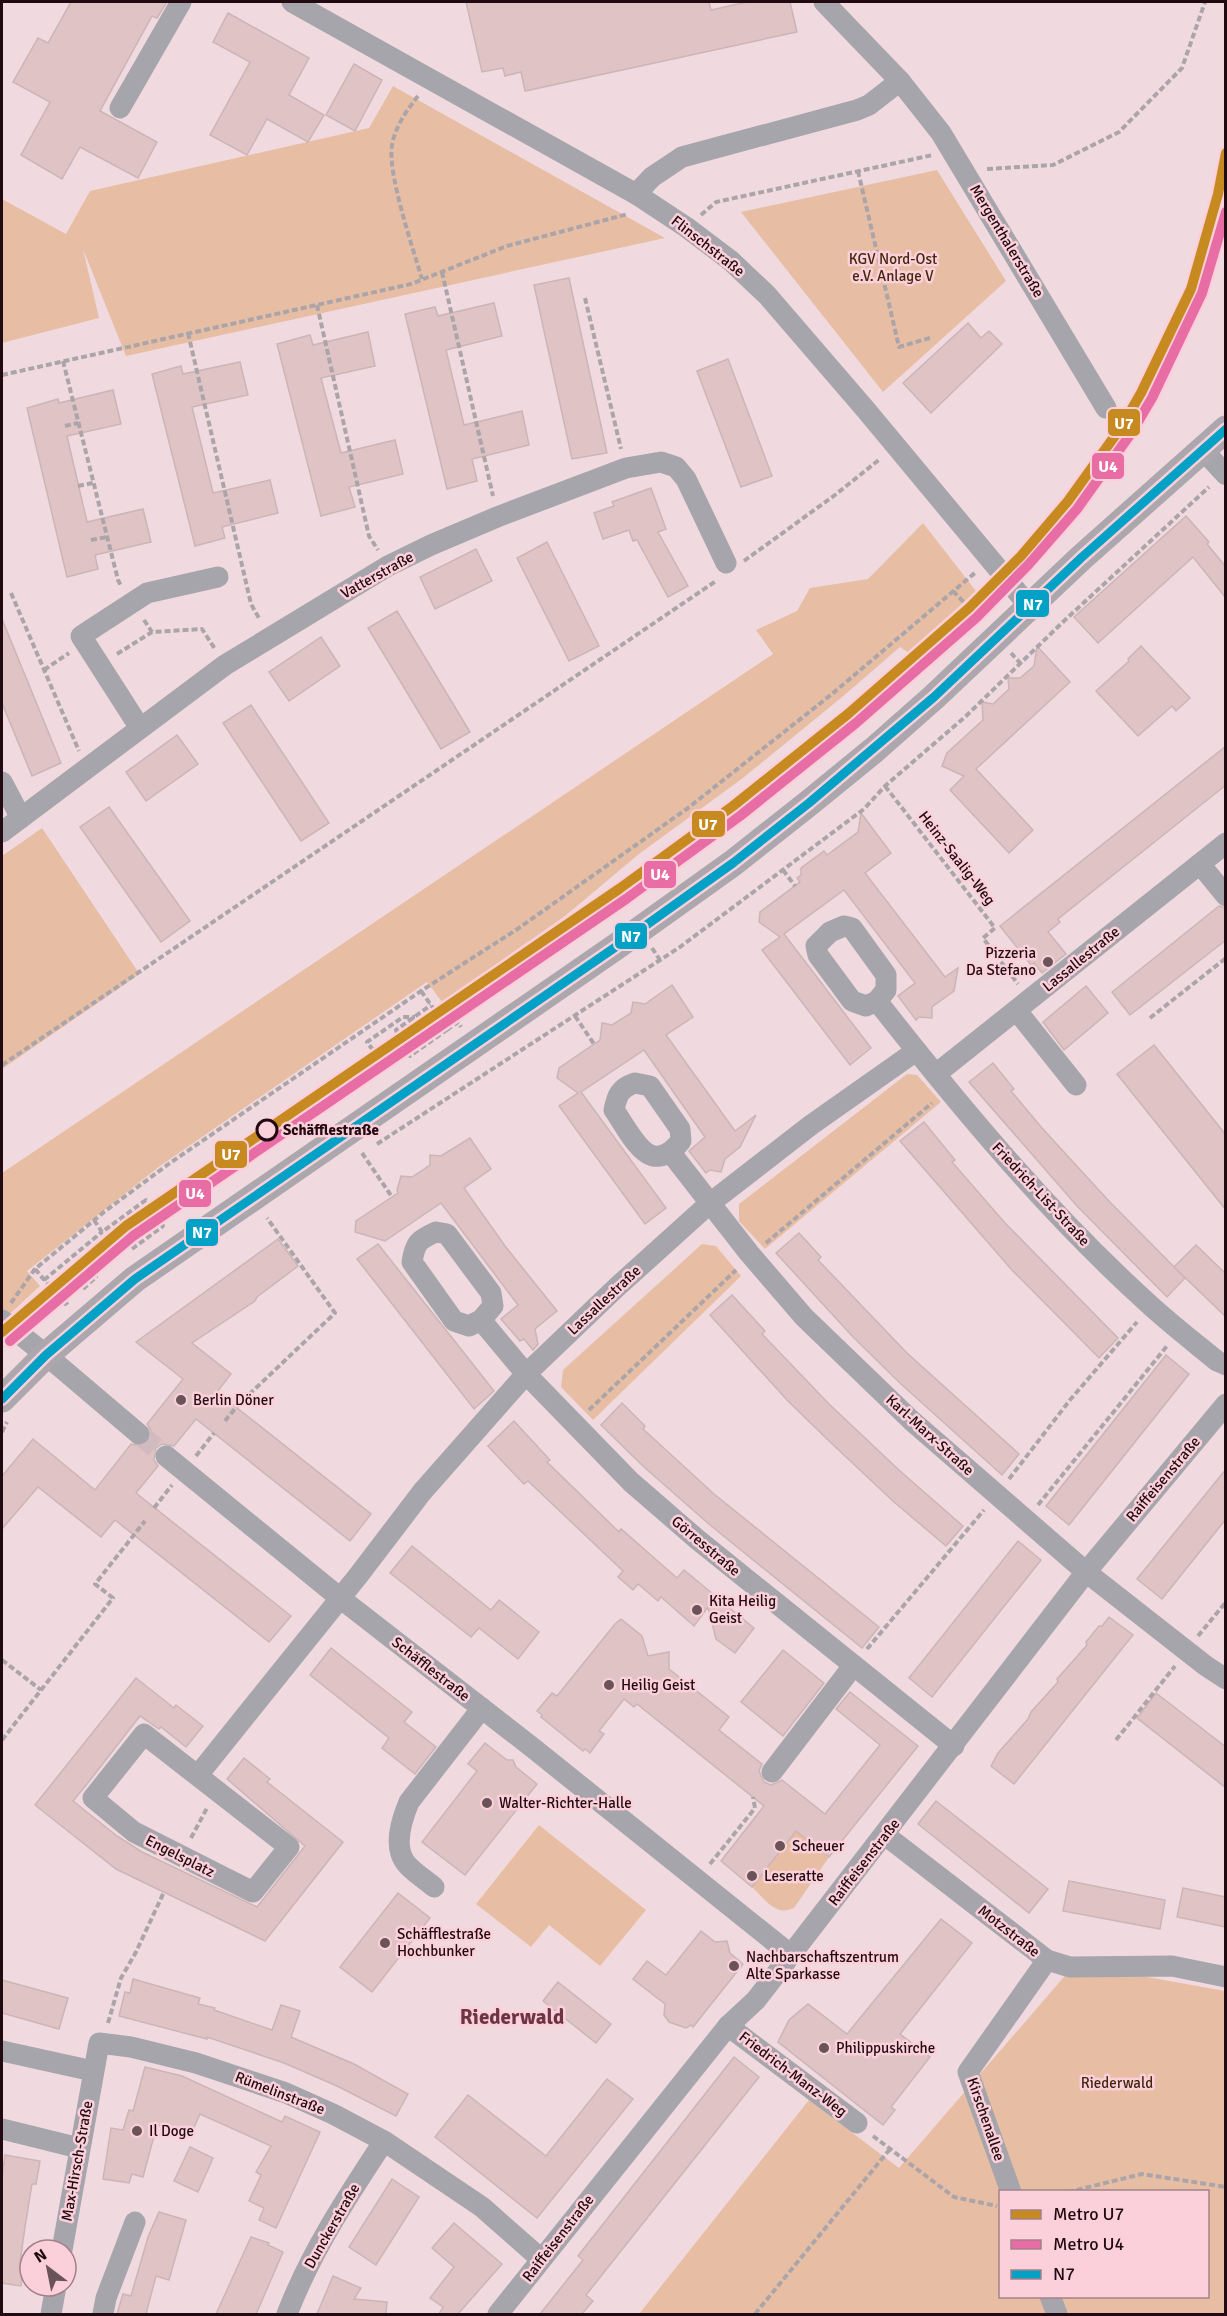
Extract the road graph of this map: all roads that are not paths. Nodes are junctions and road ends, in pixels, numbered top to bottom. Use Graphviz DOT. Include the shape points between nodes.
graph roads {
  1 [pos="181,2"];
  2 [pos="292,2"];
  3 [pos="824,2"];
  4 [pos="900,81"];
  5 [pos="120,108"];
  6 [pos="640,197"];
  7 [pos="1106,408"];
  8 [pos="1226,429"];
  9 [pos="1203,450"];
  10 [pos="1225,474"];
  11 [pos="730,568"];
  12 [pos="218,577"];
  13 [pos="1029,606"];
  14 [pos="140,728"];
  15 [pos="2,782"];
  16 [pos="21,818"];
  17 [pos="2,832"];
  18 [pos="1226,843"];
  19 [pos="1200,864"];
  20 [pos="1226,896"];
  21 [pos="877,1001"];
  22 [pos="1024,1005"];
  23 [pos="916,1051"];
  24 [pos="936,1074"];
  25 [pos="1076,1085"];
  26 [pos="671,1153"];
  27 [pos="709,1204"];
  28 [pos="4,1314"];
  29 [pos="481,1320"];
  30 [pos="46,1354"];
  31 [pos="1226,1365"];
  32 [pos="526,1374"];
  33 [pos="1226,1404"];
  34 [pos="8,1407"];
  35 [pos="139,1434"];
  36 [pos="166,1456"];
  37 [pos="1086,1572"];
  38 [pos="340,1598"];
  39 [pos="853,1666"];
  40 [pos="1226,1679"];
  41 [pos="482,1708"];
  42 [pos="954,1746"];
  43 [pos="772,1772"];
  44 [pos="198,1775"];
  45 [pos="885,1835"];
  46 [pos="434,1887"];
  47 [pos="791,1955"];
  48 [pos="1047,1960"];
  49 [pos="1226,1977"];
  50 [pos="728,2026"];
  51 [pos="2,2051"];
  52 [pos="93,2071"];
  53 [pos="857,2123"];
  54 [pos="2,2128"];
  55 [pos="384,2141"];
  56 [pos="78,2148"];
  57 [pos="1010,2190"];
  58 [pos="135,2222"];
  59 [pos="64,2238"];
  60 [pos="541,2259"];
  61 [pos="54,2298"];
  62 [pos="1051,2298"];
  63 [pos="51,2314"];
  64 [pos="103,2314"];
  65 [pos="287,2314"];
  66 [pos="498,2314"];
  67 [pos="1057,2314"];
  1 -- 5 [label="street"];
  2 -- 6 [label="street, Flinschstraße"];
  3 -- 4 [label="street, Mergenthalerstraße"];
  4 -- 6 [label="street" via="857,110 682,157 659,172"];
  4 -- 7 [label="street, Mergenthalerstraße" via="954,151"];
  6 -- 13 [label="street, Flinschstraße" via="731,261 767,294"];
  8 -- 9 [label="main road"];
  9 -- 10 [label="street"];
  9 -- 13 [label="main road"];
  11 -- 14 [label="street, Vatterstraße" via="686,479 676,467 661,462 626,468 497,517 388,566 225,664"];
  12 -- 14 [label="street" via="147,593 81,636"];
  13 -- 30 [label="main road" via="874,750 734,863 175,1249"];
  14 -- 16 [label="street, Vatterstraße"];
  15 -- 16 [label="street"];
  16 -- 17 [label="street, Vatterstraße"];
  18 -- 19 [label="street, Lassallestraße"];
  19 -- 20 [label="street"];
  19 -- 22 [label="street, Lassallestraße"];
  21 -- 23 [label="street, Friedrich-List-Straße"];
  22 -- 24 [label="street, Lassallestraße"];
  22 -- 25 [label="street"];
  23 -- 24 [label="street, Friedrich-List-Straße"];
  23 -- 27 [label="street, Lassallestraße"];
  24 -- 31 [label="street, Friedrich-List-Straße" via="1085,1242 1151,1306"];
  26 -- 27 [label="street, Karl-Marx-Straße"];
  27 -- 32 [label="street, Lassallestraße"];
  27 -- 37 [label="street, Karl-Marx-Straße" via="804,1317 912,1421"];
  28 -- 30 [label="street"];
  29 -- 32 [label="street, Görresstraße"];
  30 -- 34 [label="main road"];
  30 -- 35 [label="street"];
  32 -- 38 [label="street, Lassallestraße" via="422,1492"];
  32 -- 39 [label="street, Görresstraße" via="631,1482"];
  33 -- 37 [label="street, Raiffeisenstraße"];
  36 -- 38 [label="street, Schäfflestraße"];
  37 -- 40 [label="street, Karl-Marx-Straße"];
  37 -- 42 [label="street, Raiffeisenstraße"];
  38 -- 41 [label="street, Schäfflestraße"];
  38 -- 44 [label="street"];
  39 -- 42 [label="street, Görresstraße"];
  39 -- 43 [label="street"];
  41 -- 46 [label="street" via="409,1802 402,1819 401,1854"];
  41 -- 47 [label="street, Schäfflestraße"];
  42 -- 45 [label="street, Raiffeisenstraße"];
  44 -- 44 [label="street, Engelsplatz" via="289,1847 253,1892 134,1832 93,1798 144,1734"];
  45 -- 47 [label="street, Raiffeisenstraße"];
  45 -- 48 [label="street, Motzstraße"];
  47 -- 50 [label="street, Raiffeisenstraße" via="756,2000"];
  48 -- 49 [label="street, Motzstraße" via="1070,1967 1172,1966"];
  48 -- 57 [label="street, Kirschenallee" via="968,2073"];
  50 -- 53 [label="street, Friedrich-Manz-Weg"];
  50 -- 60 [label="street, Raiffeisenstraße"];
  51 -- 52 [label="street"];
  52 -- 55 [label="street, Rümelinstraße" via="99,2043 196,2063 286,2093"];
  52 -- 56 [label="street, Max-Hirsch-Straße"];
  54 -- 56 [label="street"];
  55 -- 60 [label="street, Rümelinstraße" via="482,2207"];
  55 -- 65 [label="street, Dunckerstraße" via="317,2246"];
  56 -- 59 [label="street, Max-Hirsch-Straße"];
  58 -- 64 [label="street"];
  60 -- 66 [label="street, Raiffeisenstraße"];
  61 -- 63 [label="street"];
  62 -- 67 [label="street"];
}
